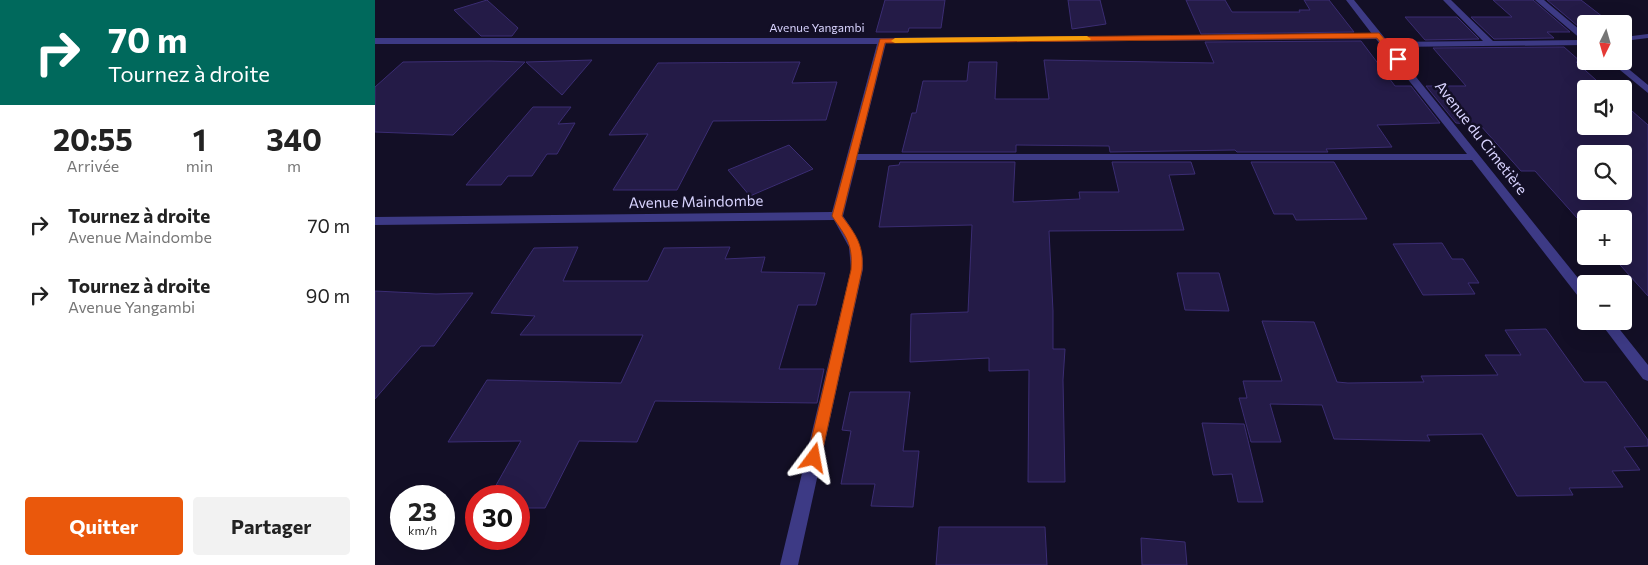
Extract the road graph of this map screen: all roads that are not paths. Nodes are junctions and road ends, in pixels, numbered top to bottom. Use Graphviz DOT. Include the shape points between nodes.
graph roads {
  1 [pos="1350,0"];
  2 [pos="1447,0"];
  3 [pos="1539,0"];
  4 [pos="1577,33"];
  5 [pos="1379,36"];
  6 [pos="1648,36"];
  7 [pos="1633,38"];
  8 [pos="375,41"];
  9 [pos="882,41"];
  10 [pos="1577,41"];
  11 [pos="1490,43"];
  12 [pos="1387,45"];
  13 [pos="1624,70"];
  14 [pos="1648,90"];
  15 [pos="852,157"];
  16 [pos="1475,157"];
  17 [pos="837,216"];
  18 [pos="375,221"];
  19 [pos="1577,286"];
  20 [pos="1612,330"];
  21 [pos="1648,375"];
  22 [pos="789,565"];
  1 -- 5 [label="street, Avenue du Cimetière"];
  2 -- 11 [label="street"];
  3 -- 4 [label="street"];
  5 -- 9 [label="street, Avenue Yangambi"];
  5 -- 12 [label="street, Avenue du Cimetière"];
  6 -- 7 [label="street"];
  8 -- 9 [label="street, Avenue Yangambi"];
  9 -- 15 [label="street"];
  10 -- 11 [label="street"];
  11 -- 12 [label="street"];
  12 -- 16 [label="street, Avenue du Cimetière"];
  13 -- 14 [label="street"];
  15 -- 16 [label="street"];
  15 -- 17 [label="street"];
  16 -- 19 [label="street, Avenue du Cimetière"];
  17 -- 18 [label="street, Avenue Maindombe"];
  17 -- 22 [label="street" via="858,253 857,270"];
  20 -- 21 [label="street"];
}
